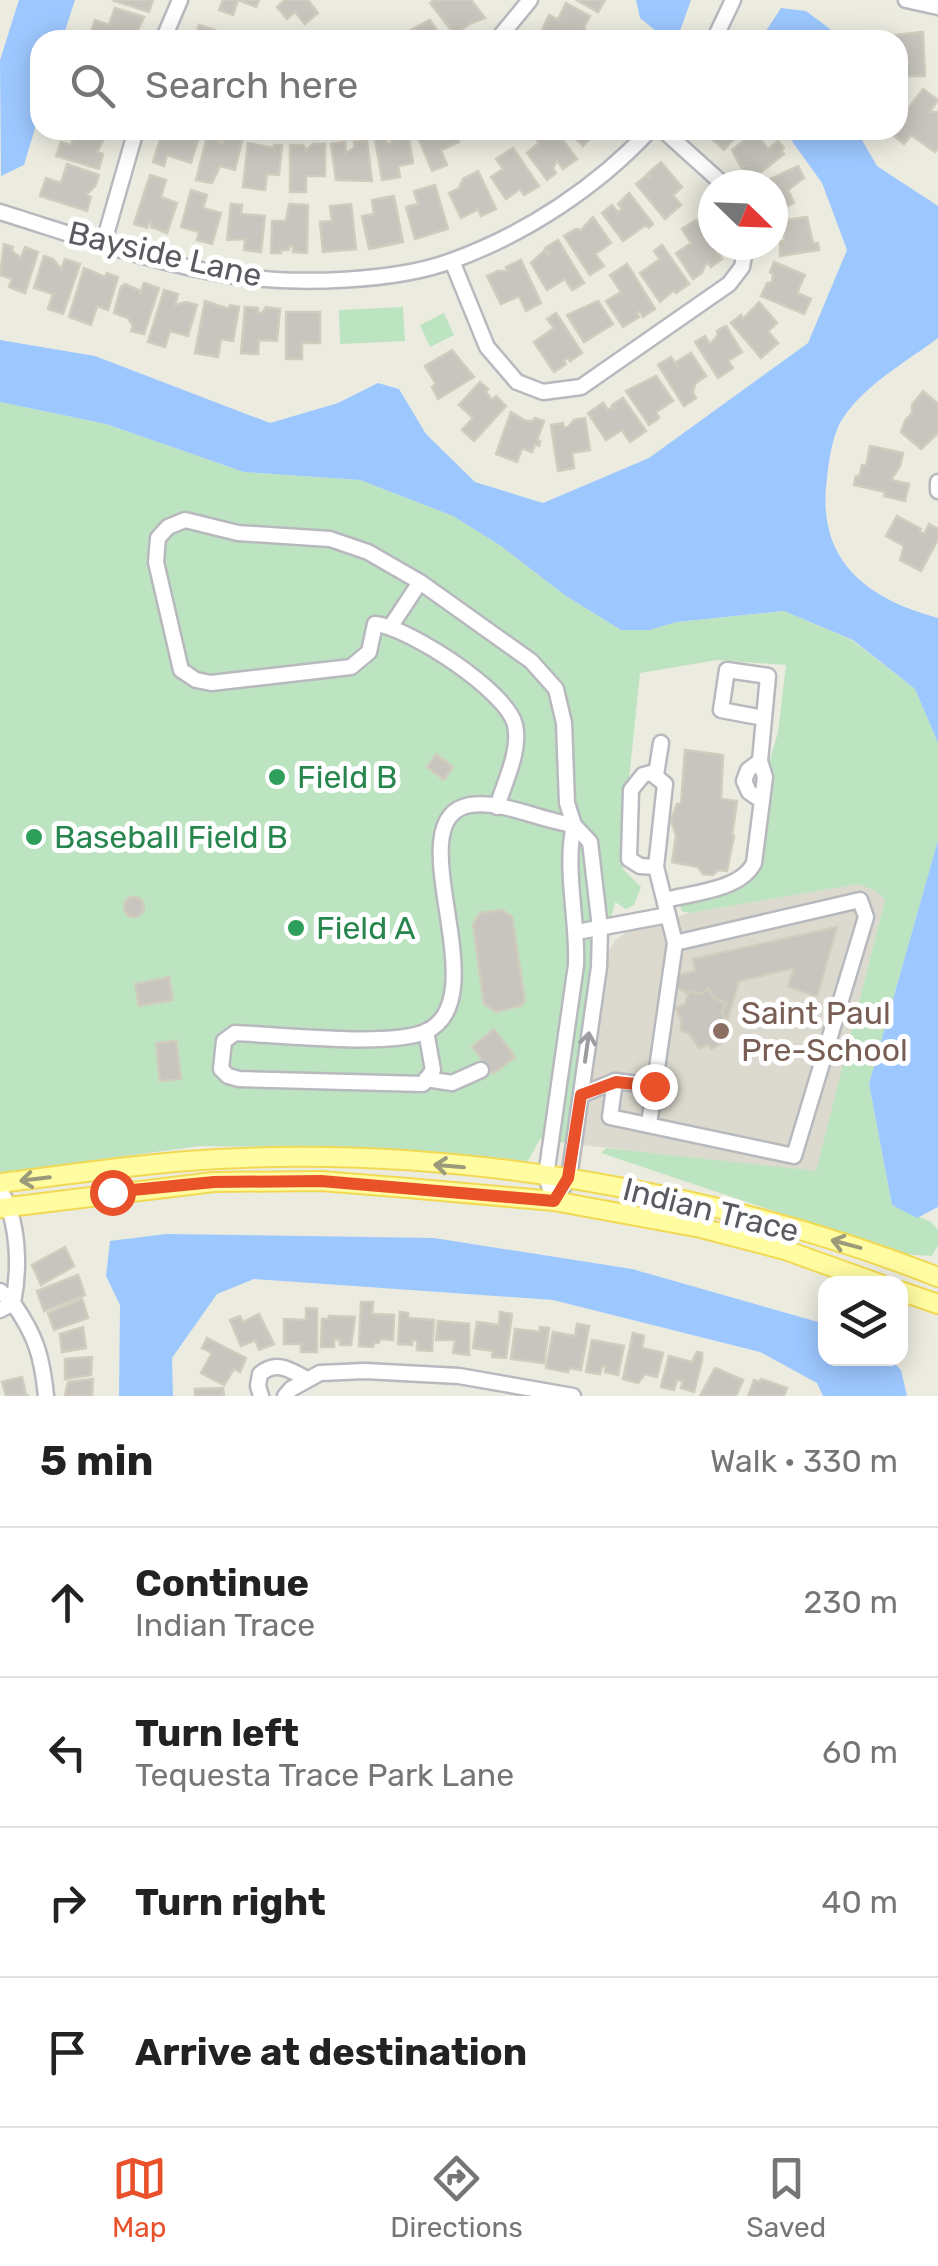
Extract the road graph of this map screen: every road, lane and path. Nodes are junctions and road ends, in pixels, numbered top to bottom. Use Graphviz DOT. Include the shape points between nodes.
graph roads {
  1 [pos="180,0"];
  2 [pos="530,0"];
  3 [pos="733,0"];
  4 [pos="906,0"];
  5 [pos="938,7"];
  6 [pos="167,30"];
  7 [pos="505,30"];
  8 [pos="719,30"];
  9 [pos="133,140"];
  10 [pos="640,140"];
  11 [pos="673,140"];
  12 [pos="707,170"];
  13 [pos="0,212"];
  14 [pos="104,245"];
  15 [pos="743,260"];
  16 [pos="452,261"];
  17 [pos="938,482"];
  18 [pos="938,491"];
  19 [pos="420,582"];
  20 [pos="392,626"];
  21 [pos="764,718"];
  22 [pos="661,743"];
  23 [pos="656,776"];
  24 [pos="497,808"];
  25 [pos="574,825"];
  26 [pos="656,867"];
  27 [pos="667,908"];
  28 [pos="600,928"];
  29 [pos="577,932"];
  30 [pos="675,942"];
  31 [pos="426,1031"];
  32 [pos="481,1070"];
  33 [pos="426,1079"];
  34 [pos="616,1082"];
  35 [pos="654,1086"];
  36 [pos="581,1095"];
  37 [pos="649,1124"];
  38 [pos="546,1176"];
  39 [pos="568,1178"];
  40 [pos="2,1197"];
  41 [pos="554,1201"];
  42 [pos="8,1259"];
  43 [pos="858,1276"];
  44 [pos="938,1277"];
  45 [pos="0,1291"];
  46 [pos="908,1294"];
  47 [pos="938,1304"];
  48 [pos="6,1307"];
  49 [pos="307,1379"];
  50 [pos="46,1396"];
  51 [pos="261,1396"];
  52 [pos="286,1396"];
  53 [pos="573,1396"];
  1 -- 6 [label="street"];
  2 -- 7 [label="street"];
  3 -- 8 [label="street"];
  4 -- 5 [label="street"];
  9 -- 14 [label="street"];
  10 -- 16 [label="street, Bayside Lane" via="577,194"];
  11 -- 12 [label="street"];
  13 -- 14 [label="street, Bayside Lane"];
  14 -- 16 [label="street, Bayside Lane" via="237,276 291,279 348,280"];
  15 -- 16 [label="street" via="729,284 580,387 544,392 516,382 487,346"];
  17 -- 18 [label="street"];
  19 -- 20 [label="street"];
  19 -- 20 [label="street" via="330,539 184,520 158,538 156,562 182,670 196,680 350,667 369,652 375,624"];
  19 -- 25 [label="street" via="531,661 556,689"];
  20 -- 24 [label="street" via="437,649 502,702 515,722 517,744"];
  21 -- 27 [label="street" via="760,761 744,781 762,800 749,873"];
  22 -- 23 [label="street"];
  23 -- 26 [label="street" via="664,784"];
  23 -- 26 [label="street" via="643,775 631,790 629,858"];
  24 -- 25 [label="street"];
  24 -- 31 [label="street" via="471,805 446,821 443,886 456,982 444,1016"];
  25 -- 28 [label="street" via="590,842"];
  25 -- 29 [label="street"];
  26 -- 27 [label="street"];
  27 -- 28 [label="street"];
  27 -- 30 [label="street"];
  28 -- 29 [label="street"];
  36 -- 28 [label="street, one-way"];
  29 -- 38 [label="street"];
  30 -- 35 [label="street"];
  30 -- 37 [label="street" via="860,900 866,916 794,1156"];
  31 -- 33 [label="street" via="433,1070"];
  31 -- 33 [label="street" via="386,1039 235,1033 222,1046 221,1069 239,1079"];
  32 -- 33 [label="street" via="452,1083"];
  34 -- 35 [label="street"];
  34 -- 36 [label="street"];
  34 -- 37 [label="street" via="610,1117"];
  35 -- 37 [label="street"];
  36 -- 39 [label="street"];
  38 -- 39 [label="main road, Indian Trace"];
  38 -- 40 [label="main road, Indian Trace, one-way" via="272,1158 155,1164"];
  38 -- 41 [label="street"];
  39 -- 41 [label="street"];
  44 -- 39 [label="main road, Indian Trace, one-way" via="868,1250"];
  40 -- 41 [label="main road, Indian Trace" via="321,1181"];
  40 -- 42 [label="street"];
  41 -- 43 [label="main road, Indian Trace" via="701,1228"];
  42 -- 48 [label="street" via="18,1279"];
  45 -- 48 [label="street"];
  46 -- 47 [label="main road"];
  48 -- 50 [label="street" via="33,1332"];
  49 -- 51 [label="street" via="287,1368 267,1368 260,1374"];
  49 -- 52 [label="street"];
  49 -- 53 [label="street" via="365,1371 440,1375"];
}
